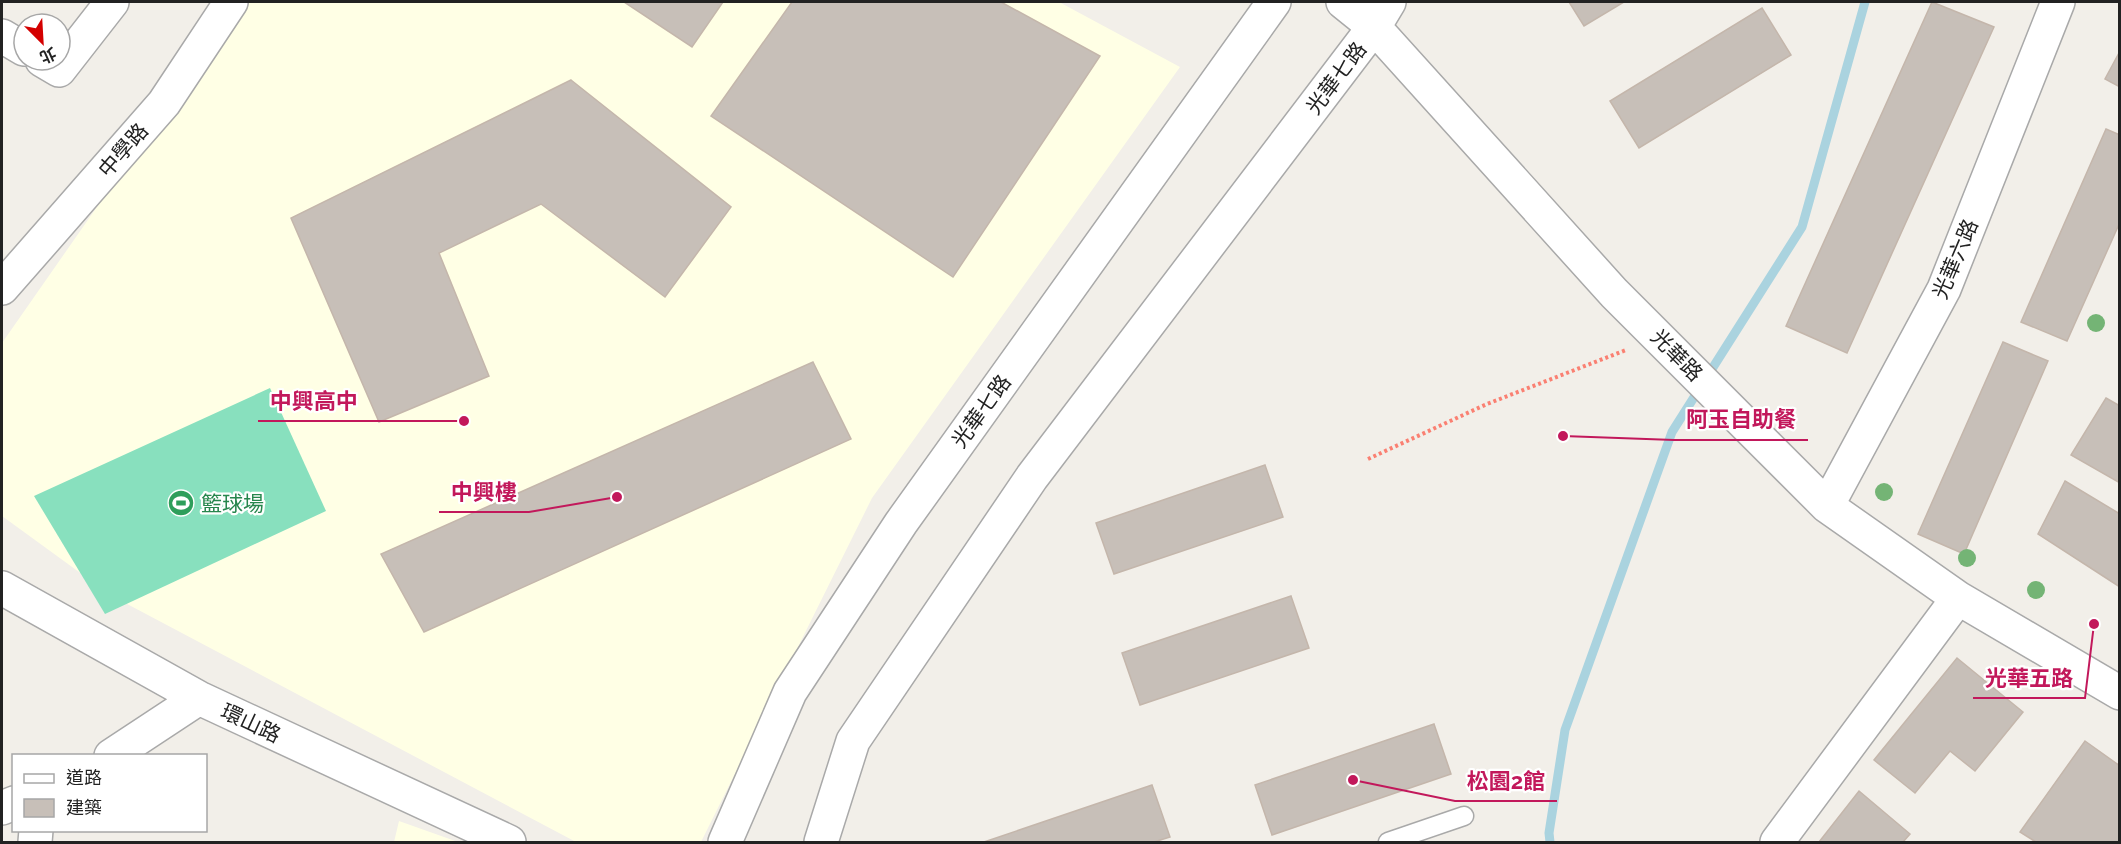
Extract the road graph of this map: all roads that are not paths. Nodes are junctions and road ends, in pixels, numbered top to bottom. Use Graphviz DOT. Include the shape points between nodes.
graph roads {
  1 [pos="112,2"];
  2 [pos="231,2"];
  3 [pos="1274,2"];
  4 [pos="1342,2"];
  5 [pos="2058,2"];
  6 [pos="1381,14"];
  7 [pos="72,53"];
  8 [pos="2,288"];
  9 [pos="1827,506"];
  10 [pos="2,588"];
  11 [pos="1958,598"];
  12 [pos="2120,693"];
  13 [pos="199,698"];
  14 [pos="114,754"];
  15 [pos="1464,816"];
  16 [pos="509,843"];
  17 [pos="725,843"];
  18 [pos="821,843"];
  19 [pos="1388,843"];
  20 [pos="1777,843"];
  1 -- 7 [label="street"];
  2 -- 8 [label="street, 中學路" via="164,103"];
  3 -- 17 [label="street, 光華七路" via="901,523 796,682"];
  4 -- 6 [label="street, 光華路"];
  5 -- 9 [label="street, 光華六路" via="1944,289"];
  6 -- 9 [label="street, 光華路" via="1614,293"];
  6 -- 18 [label="street, 光華七路" via="1019,496 853,741"];
  9 -- 11 [label="street, 光華路"];
  10 -- 13 [label="street, 環山路"];
  11 -- 12 [label="street, 光華路"];
  11 -- 20 [label="street"];
  13 -- 14 [label="street"];
  13 -- 16 [label="street, 環山路"];
  15 -- 19 [label="lane"];
}
